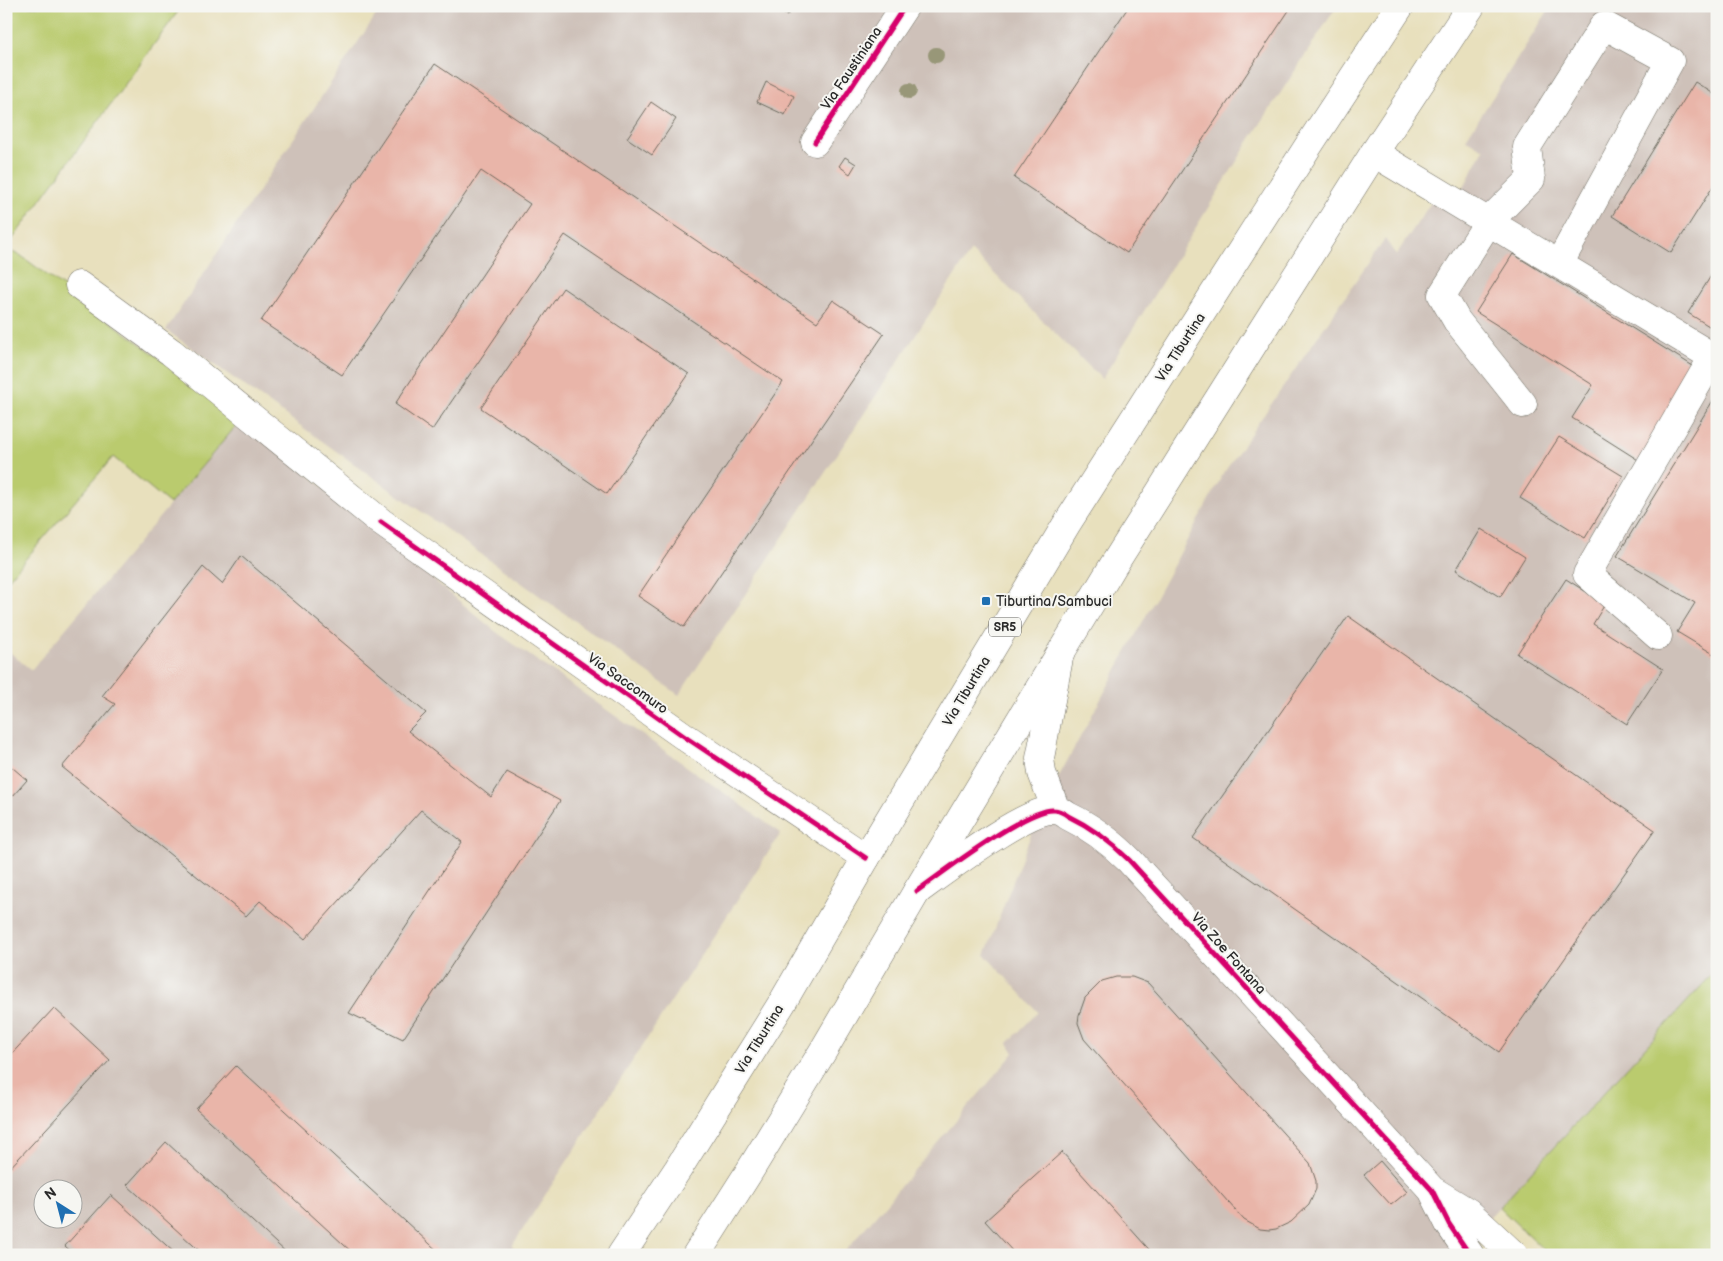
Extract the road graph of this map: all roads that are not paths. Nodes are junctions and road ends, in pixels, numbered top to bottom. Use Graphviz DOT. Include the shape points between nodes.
graph roads {
  1 [pos="905,6"];
  2 [pos="1400,6"];
  3 [pos="1471,6"];
  4 [pos="815,142"];
  5 [pos="1374,153"];
  6 [pos="1489,221"];
  7 [pos="1559,264"];
  8 [pos="79,285"];
  9 [pos="1523,404"];
  10 [pos="1658,636"];
  11 [pos="1061,651"];
  12 [pos="1056,810"];
  13 [pos="866,858"];
  14 [pos="916,891"];
  15 [pos="1432,1190"];
  16 [pos="621,1255"];
  17 [pos="696,1255"];
  18 [pos="1470,1255"];
  19 [pos="1514,1255"];
  1 -- 4 [label="main road, Via Faustiniana"];
  2 -- 13 [label="main road, Via Tiburtina / SR5" via="1066,525"];
  3 -- 5 [label="main road"];
  5 -- 6 [label="main road"];
  5 -- 11 [label="main road"];
  6 -- 7 [label="main road"];
  6 -- 7 [label="main road" via="1531,179 1527,147 1604,25 1670,61"];
  6 -- 9 [label="main road" via="1442,295 1457,322"];
  7 -- 10 [label="main road" via="1713,357 1587,574"];
  8 -- 13 [label="main road, Via Saccomuro" via="171,352 381,522 688,739"];
  11 -- 12 [label="main road" via="1040,758"];
  11 -- 14 [label="main road"];
  12 -- 14 [label="main road" via="1047,810 1008,828"];
  12 -- 15 [label="main road, Via Zoe Fontana" via="1105,838 1130,860"];
  13 -- 16 [label="main road, Via Tiburtina / SR5" via="782,1003"];
  14 -- 17 [label="main road" via="823,1051"];
  15 -- 18 [label="main road, Via Zoe Fontana"];
  15 -- 19 [label="main road, Via Zoe Fontana" via="1468,1212"];
}
